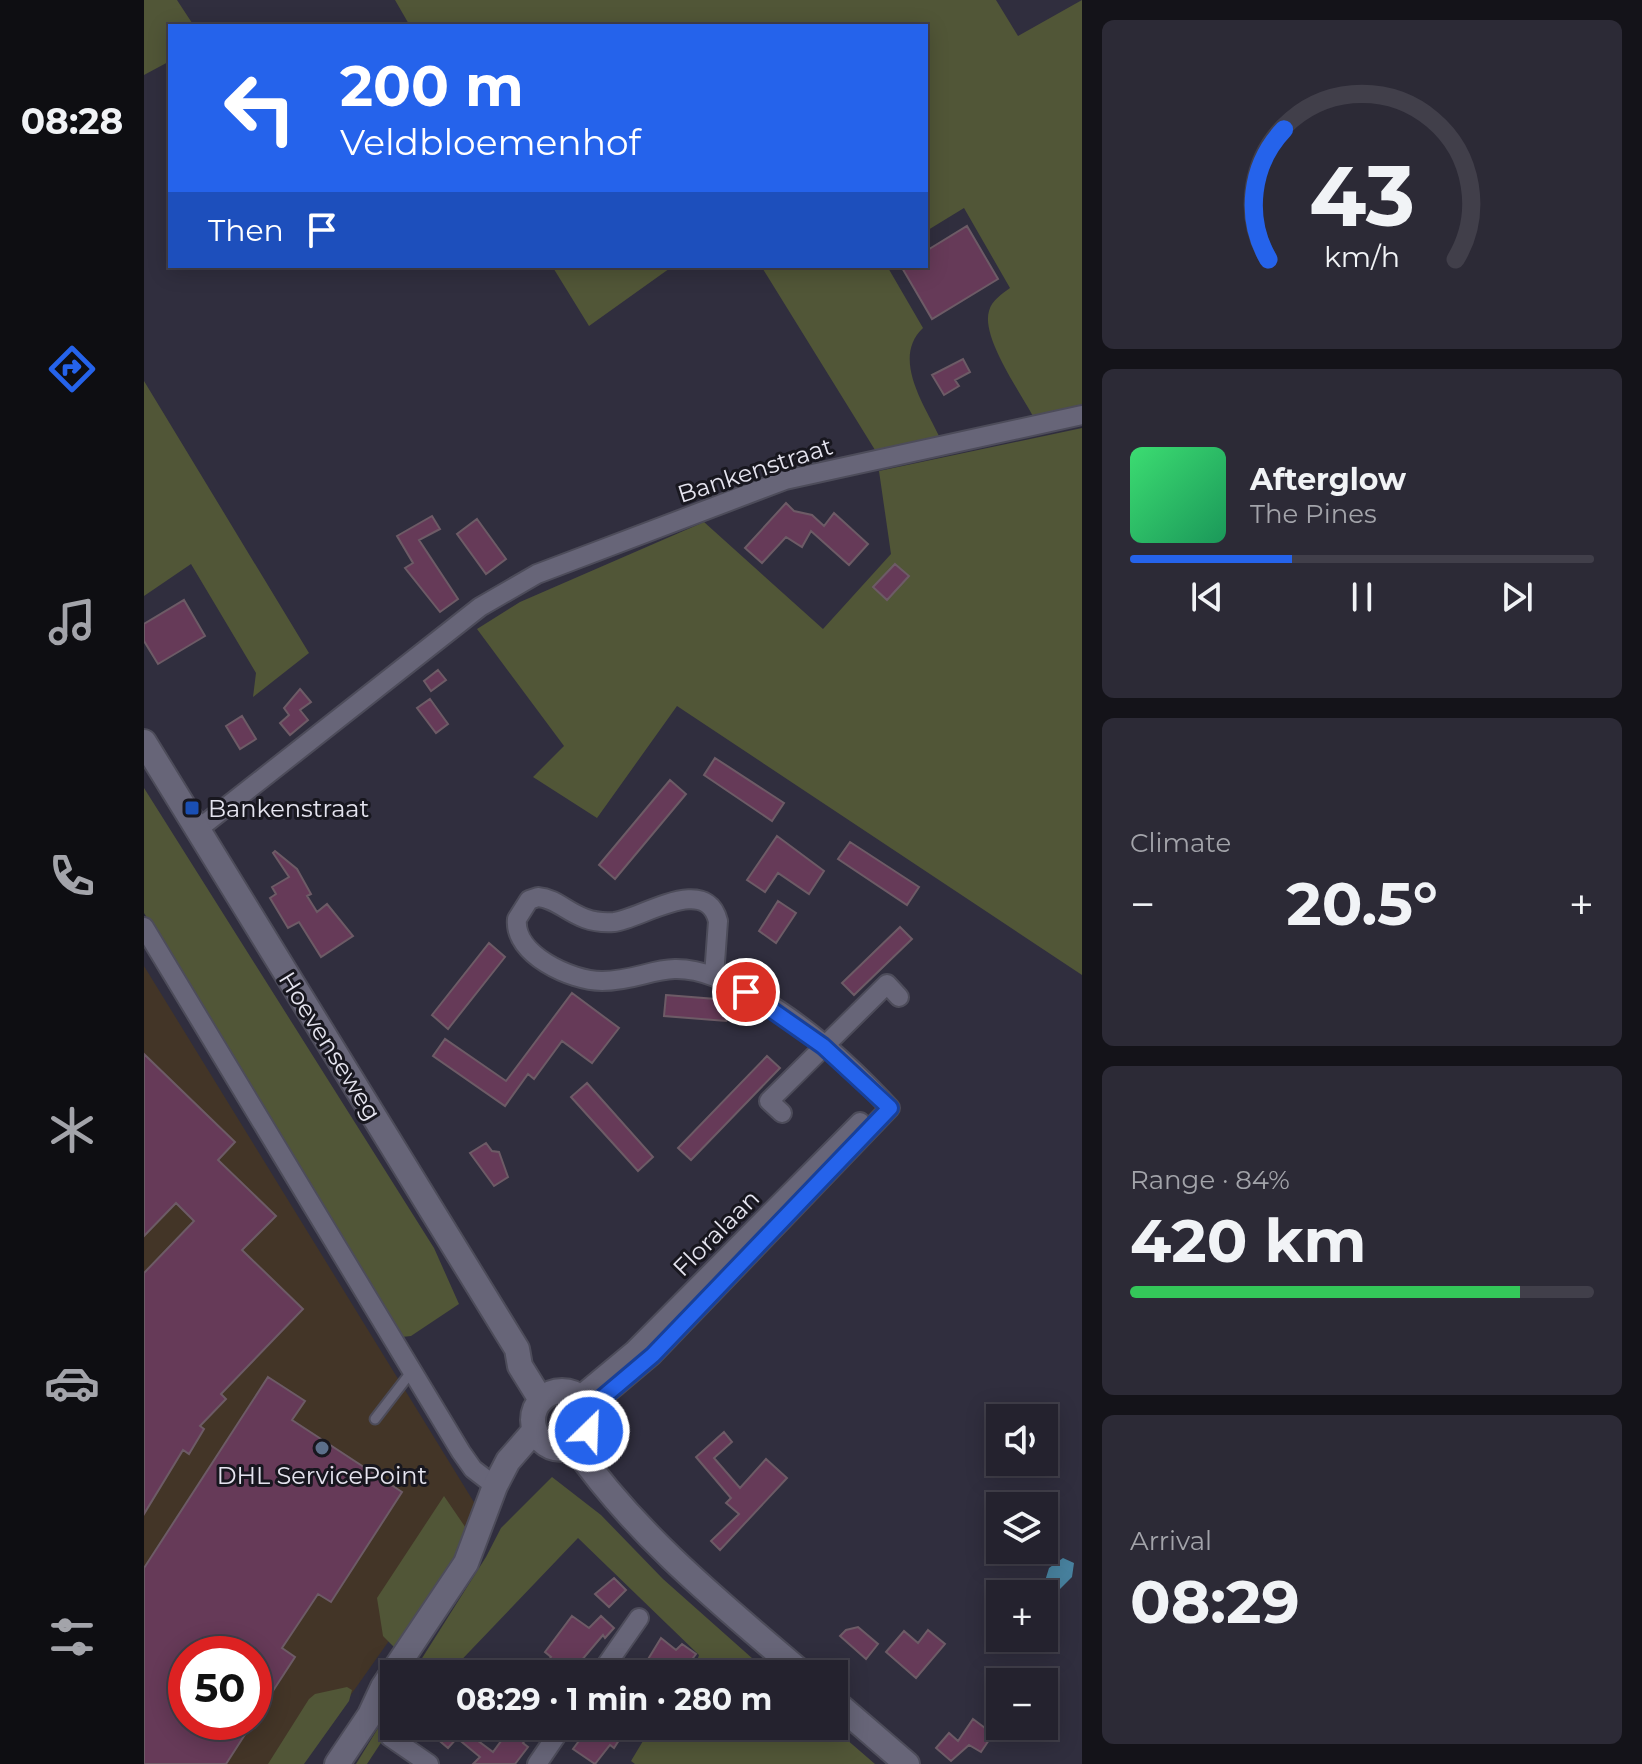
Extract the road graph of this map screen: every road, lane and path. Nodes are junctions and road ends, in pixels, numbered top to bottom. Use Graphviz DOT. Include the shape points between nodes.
graph roads {
  1 [pos="1082,415"];
  2 [pos="144,742"];
  3 [pos="197,830"];
  4 [pos="144,927"];
  5 [pos="714,976"];
  6 [pos="899,997"];
  7 [pos="823,1046"];
  8 [pos="782,1113"];
  9 [pos="412,1371"];
  10 [pos="547,1396"];
  11 [pos="584,1403"];
  12 [pos="375,1419"];
  13 [pos="541,1437"];
  14 [pos="580,1442"];
  15 [pos="495,1486"];
  16 [pos="639,1618"];
  17 [pos="401,1660"];
  18 [pos="610,1660"];
  19 [pos="787,1660"];
  20 [pos="380,1690"];
  21 [pos="380,1693"];
  22 [pos="848,1713"];
  23 [pos="394,1740"];
  24 [pos="553,1740"];
  25 [pos="322,1764"];
  26 [pos="337,1764"];
  27 [pos="429,1764"];
  28 [pos="537,1764"];
  29 [pos="907,1764"];
  1 -- 3 [label="street, Bankenstraat" via="785,480 537,574 480,607"];
  2 -- 3 [label="main road, Hoevenseweg"];
  3 -- 10 [label="main road, Hoevenseweg" via="517,1349 531,1358"];
  4 -- 9 [label="street"];
  5 -- 5 [label="street" via="718,921 702,901 670,902 625,920 600,922 574,916 538,897 529,900 517,919 519,940 530,951 582,979 617,980 674,968"];
  5 -- 7 [label="street" via="774,1009"];
  6 -- 7 [label="street" via="887,984"];
  7 -- 8 [label="street" via="769,1101"];
  7 -- 11 [label="street, Floralaan" via="886,1104 653,1355"];
  9 -- 12 [label="lane"];
  9 -- 15 [label="street" via="469,1463"];
  10 -- 11 [label="main road" via="567,1391"];
  10 -- 13 [label="main road" via="533,1414"];
  11 -- 14 [label="main road" via="591,1424"];
  13 -- 14 [label="main road" via="555,1448"];
  13 -- 15 [label="main road" via="508,1461"];
  14 -- 19 [label="main road" via="596,1479 667,1555"];
  15 -- 17 [label="main road" via="466,1563"];
  16 -- 18 [label="street"];
  20 -- 25 [label="main road" via="360,1708"];
  21 -- 26 [label="main road"];
  22 -- 29 [label="main road"];
  23 -- 27 [label="street"];
  24 -- 28 [label="street"];
}
